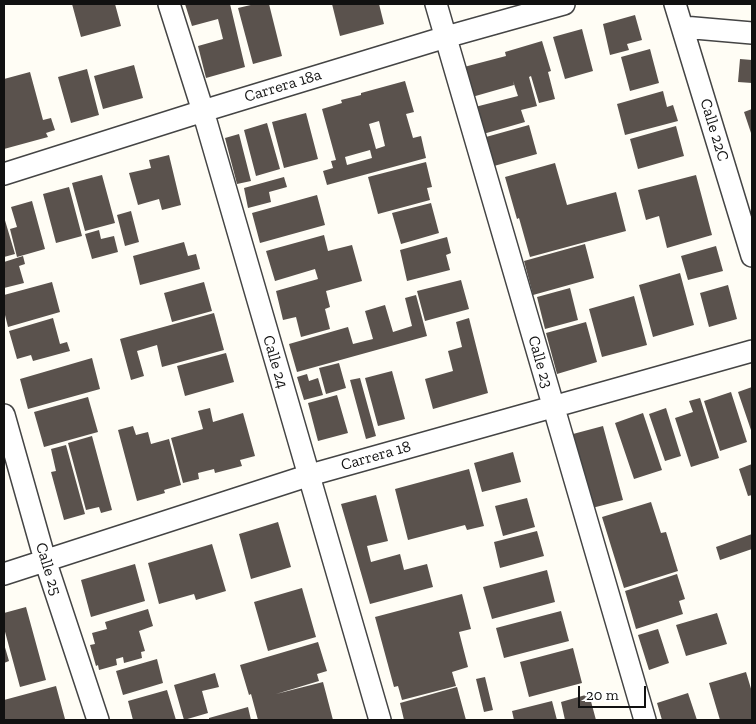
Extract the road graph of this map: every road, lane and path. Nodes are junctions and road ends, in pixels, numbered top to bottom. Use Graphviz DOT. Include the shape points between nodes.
graph roads {
  1 [pos="169,4"];
  2 [pos="436,4"];
  3 [pos="564,4"];
  4 [pos="675,4"];
  5 [pos="683,27"];
  6 [pos="752,33"];
  7 [pos="446,37"];
  8 [pos="203,111"];
  9 [pos="4,174"];
  10 [pos="752,256"];
  11 [pos="752,351"];
  12 [pos="553,407"];
  13 [pos="4,415"];
  14 [pos="310,475"];
  15 [pos="45,560"];
  16 [pos="4,574"];
  17 [pos="98,720"];
  18 [pos="380,720"];
  19 [pos="645,720"];
  1 -- 8 [label="street, Calle 24"];
  2 -- 7 [label="street, Calle 23"];
  3 -- 7 [label="street, Carrera 18a"];
  4 -- 5 [label="street, Calle 22C"];
  5 -- 6 [label="street"];
  5 -- 10 [label="street, Calle 22C"];
  7 -- 8 [label="street, Carrera 18a"];
  7 -- 12 [label="street, Calle 23"];
  8 -- 9 [label="street, Carrera 18a"];
  8 -- 14 [label="street, Calle 24"];
  11 -- 12 [label="street, Carrera 18"];
  12 -- 14 [label="street, Carrera 18"];
  12 -- 19 [label="street, Calle 23"];
  13 -- 15 [label="street, Calle 25"];
  14 -- 15 [label="street, Carrera 18"];
  14 -- 18 [label="street, Calle 24"];
  15 -- 16 [label="street, Carrera 18"];
  15 -- 17 [label="street, Calle 25"];
}
